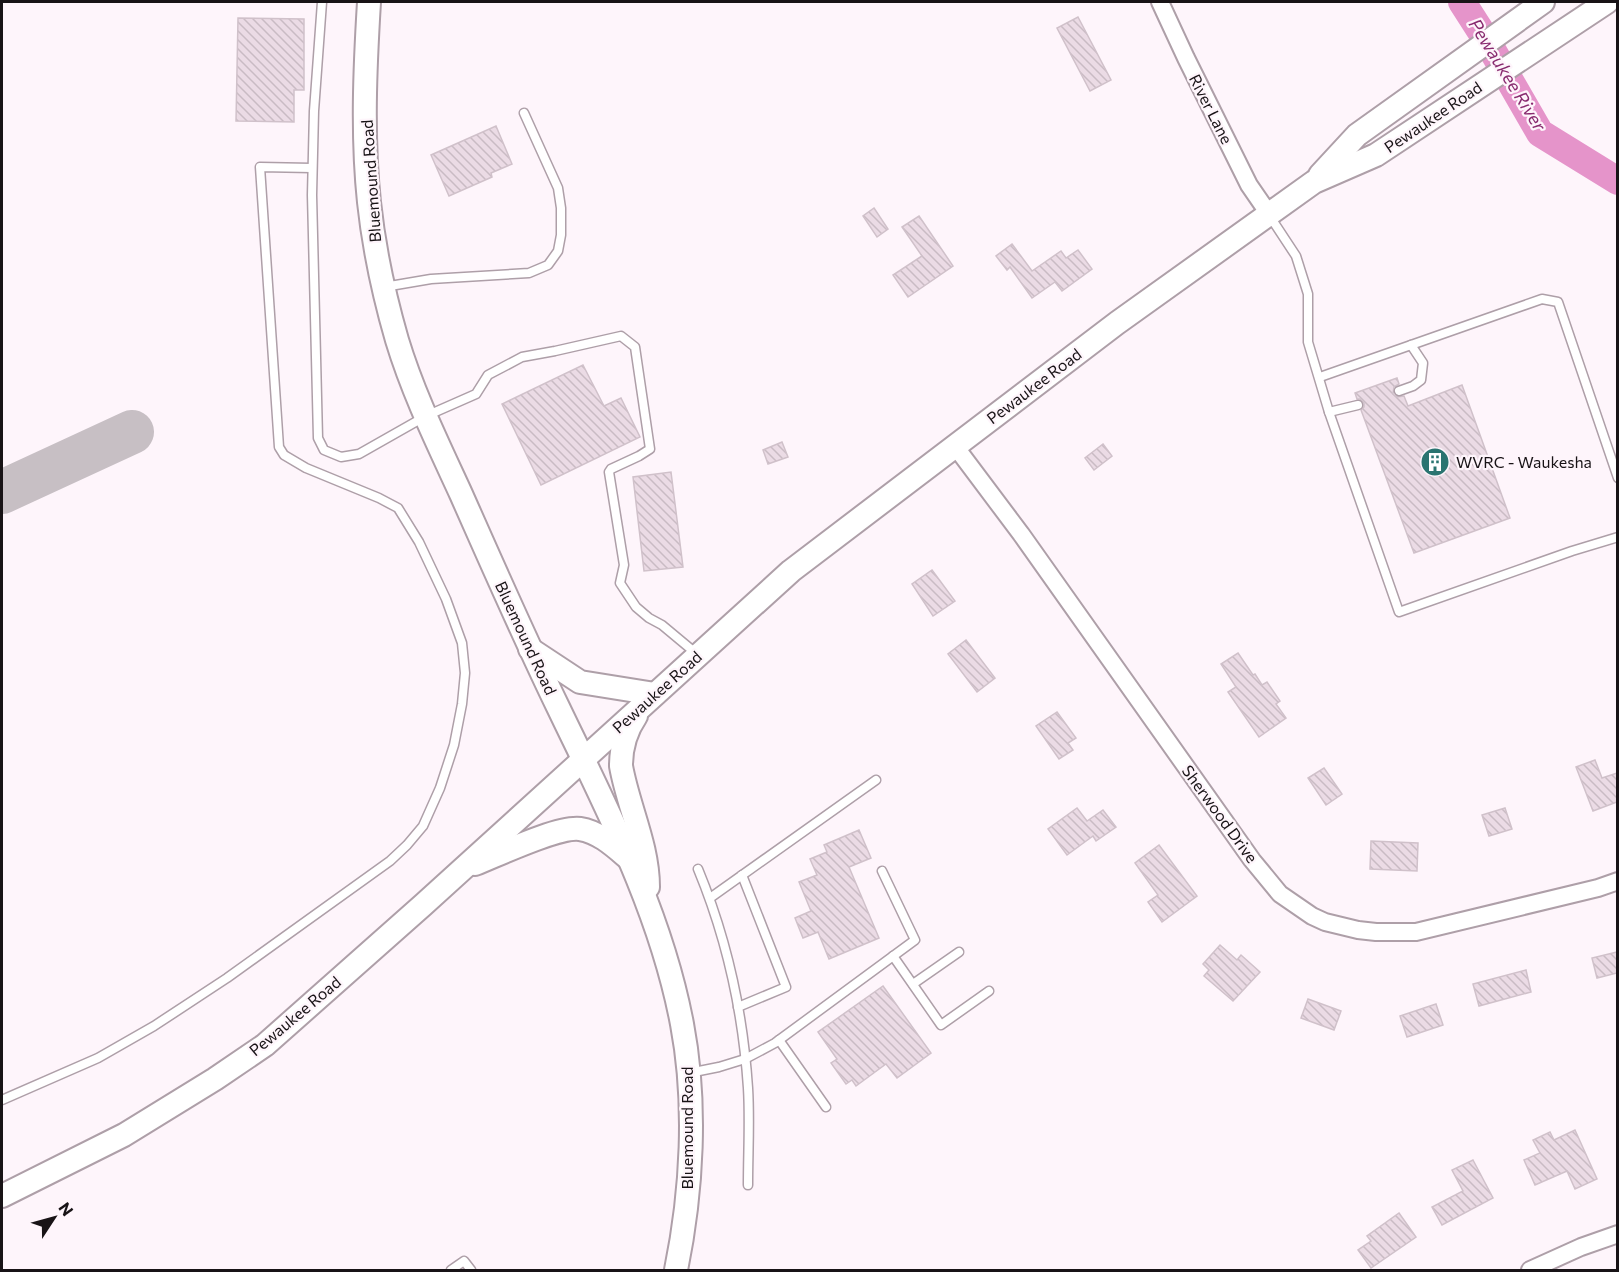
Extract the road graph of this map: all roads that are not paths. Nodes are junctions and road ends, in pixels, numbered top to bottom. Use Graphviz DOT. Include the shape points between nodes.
graph roads {
  1 [pos="322,2"];
  2 [pos="369,2"];
  3 [pos="1160,2"];
  4 [pos="1543,2"];
  5 [pos="1606,2"];
  6 [pos="524,113"];
  7 [pos="312,168"];
  8 [pos="1314,182"];
  9 [pos="1269,214"];
  10 [pos="383,287"];
  11 [pos="1411,345"];
  12 [pos="1320,377"];
  13 [pos="1399,391"];
  14 [pos="1358,405"];
  15 [pos="1329,412"];
  16 [pos="426,416"];
  17 [pos="955,446"];
  18 [pos="1617,478"];
  19 [pos="1617,537"];
  20 [pos="530,649"];
  21 [pos="698,655"];
  22 [pos="650,698"];
  23 [pos="583,759"];
  24 [pos="876,780"];
  25 [pos="629,859"];
  26 [pos="462,869"];
  27 [pos="698,869"];
  28 [pos="882,872"];
  29 [pos="742,875"];
  30 [pos="1617,881"];
  31 [pos="710,898"];
  32 [pos="648,907"];
  33 [pos="959,952"];
  34 [pos="893,956"];
  35 [pos="913,984"];
  36 [pos="989,992"];
  37 [pos="738,1007"];
  38 [pos="779,1040"];
  39 [pos="746,1059"];
  40 [pos="688,1073"];
  41 [pos="2,1100"];
  42 [pos="826,1107"];
  43 [pos="748,1185"];
  44 [pos="2,1196"];
  45 [pos="1617,1234"];
  46 [pos="1550,1266"];
  47 [pos="451,1270"];
  48 [pos="471,1270"];
  49 [pos="676,1270"];
  50 [pos="1530,1270"];
  1 -- 7 [label="lane"];
  2 -- 10 [label="main road, Bluemound Road" via="366,142 369,202"];
  3 -- 9 [label="street, River Lane" via="1249,185"];
  4 -- 8 [label="main road, Pewaukee Road" via="1357,135"];
  5 -- 8 [label="main road, Pewaukee Road" via="1376,155"];
  6 -- 10 [label="lane" via="558,188 561,235 558,250 548,265 529,273 431,279"];
  7 -- 16 [label="lane" via="318,438 324,450 341,458 359,454"];
  7 -- 41 [label="lane" via="260,167 279,447 284,455 306,468 398,508 419,542 462,643 465,673 454,745 440,788 423,826 390,861 237,971 98,1058"];
  8 -- 9 [label="main road, Pewaukee Road"];
  9 -- 12 [label="lane" via="1296,256 1308,294 1308,342"];
  9 -- 17 [label="main road, Pewaukee Road"];
  10 -- 16 [label="main road, Bluemound Road" via="398,343"];
  11 -- 12 [label="lane"];
  11 -- 13 [label="lane" via="1423,363 1421,380"];
  11 -- 18 [label="lane" via="1542,298 1558,303"];
  12 -- 15 [label="lane"];
  14 -- 15 [label="lane"];
  15 -- 19 [label="lane" via="1399,612"];
  16 -- 20 [label="main road, Bluemound Road"];
  16 -- 21 [label="lane" via="476,393 488,375 522,357 621,336 635,346 650,449 609,472 624,565 620,583 636,607"];
  17 -- 21 [label="main road, Pewaukee Road" via="791,571"];
  17 -- 30 [label="street, Sherwood Drive" via="1252,861 1280,894 1312,916 1376,933 1416,932"];
  20 -- 22 [label="main road" via="580,682"];
  20 -- 23 [label="main road, Bluemound Road"];
  21 -- 22 [label="main road, Pewaukee Road"];
  22 -- 23 [label="main road, Pewaukee Road"];
  22 -- 32 [label="main road" via="625,737 621,766 646,863"];
  23 -- 25 [label="main road, Bluemound Road"];
  23 -- 26 [label="main road, Pewaukee Road"];
  24 -- 29 [label="lane"];
  25 -- 26 [label="main road" via="597,835 576,829 549,834"];
  25 -- 32 [label="main road, Bluemound Road"];
  26 -- 44 [label="main road, Pewaukee Road" via="265,1045 124,1135"];
  27 -- 31 [label="lane"];
  28 -- 34 [label="lane" via="915,940"];
  29 -- 31 [label="lane"];
  29 -- 37 [label="lane" via="786,987"];
  31 -- 37 [label="lane"];
  32 -- 40 [label="main road, Bluemound Road" via="675,991"];
  33 -- 35 [label="lane"];
  34 -- 35 [label="lane"];
  34 -- 38 [label="lane"];
  35 -- 36 [label="lane" via="941,1024"];
  37 -- 39 [label="lane"];
  38 -- 39 [label="lane"];
  38 -- 42 [label="lane"];
  39 -- 40 [label="lane"];
  39 -- 43 [label="lane"];
  40 -- 49 [label="main road, Bluemound Road" via="688,1173"];
  45 -- 46 [label="street" via="1581,1247"];
  46 -- 50 [label="street"];
  47 -- 48 [label="lane" via="464,1261"];
}
